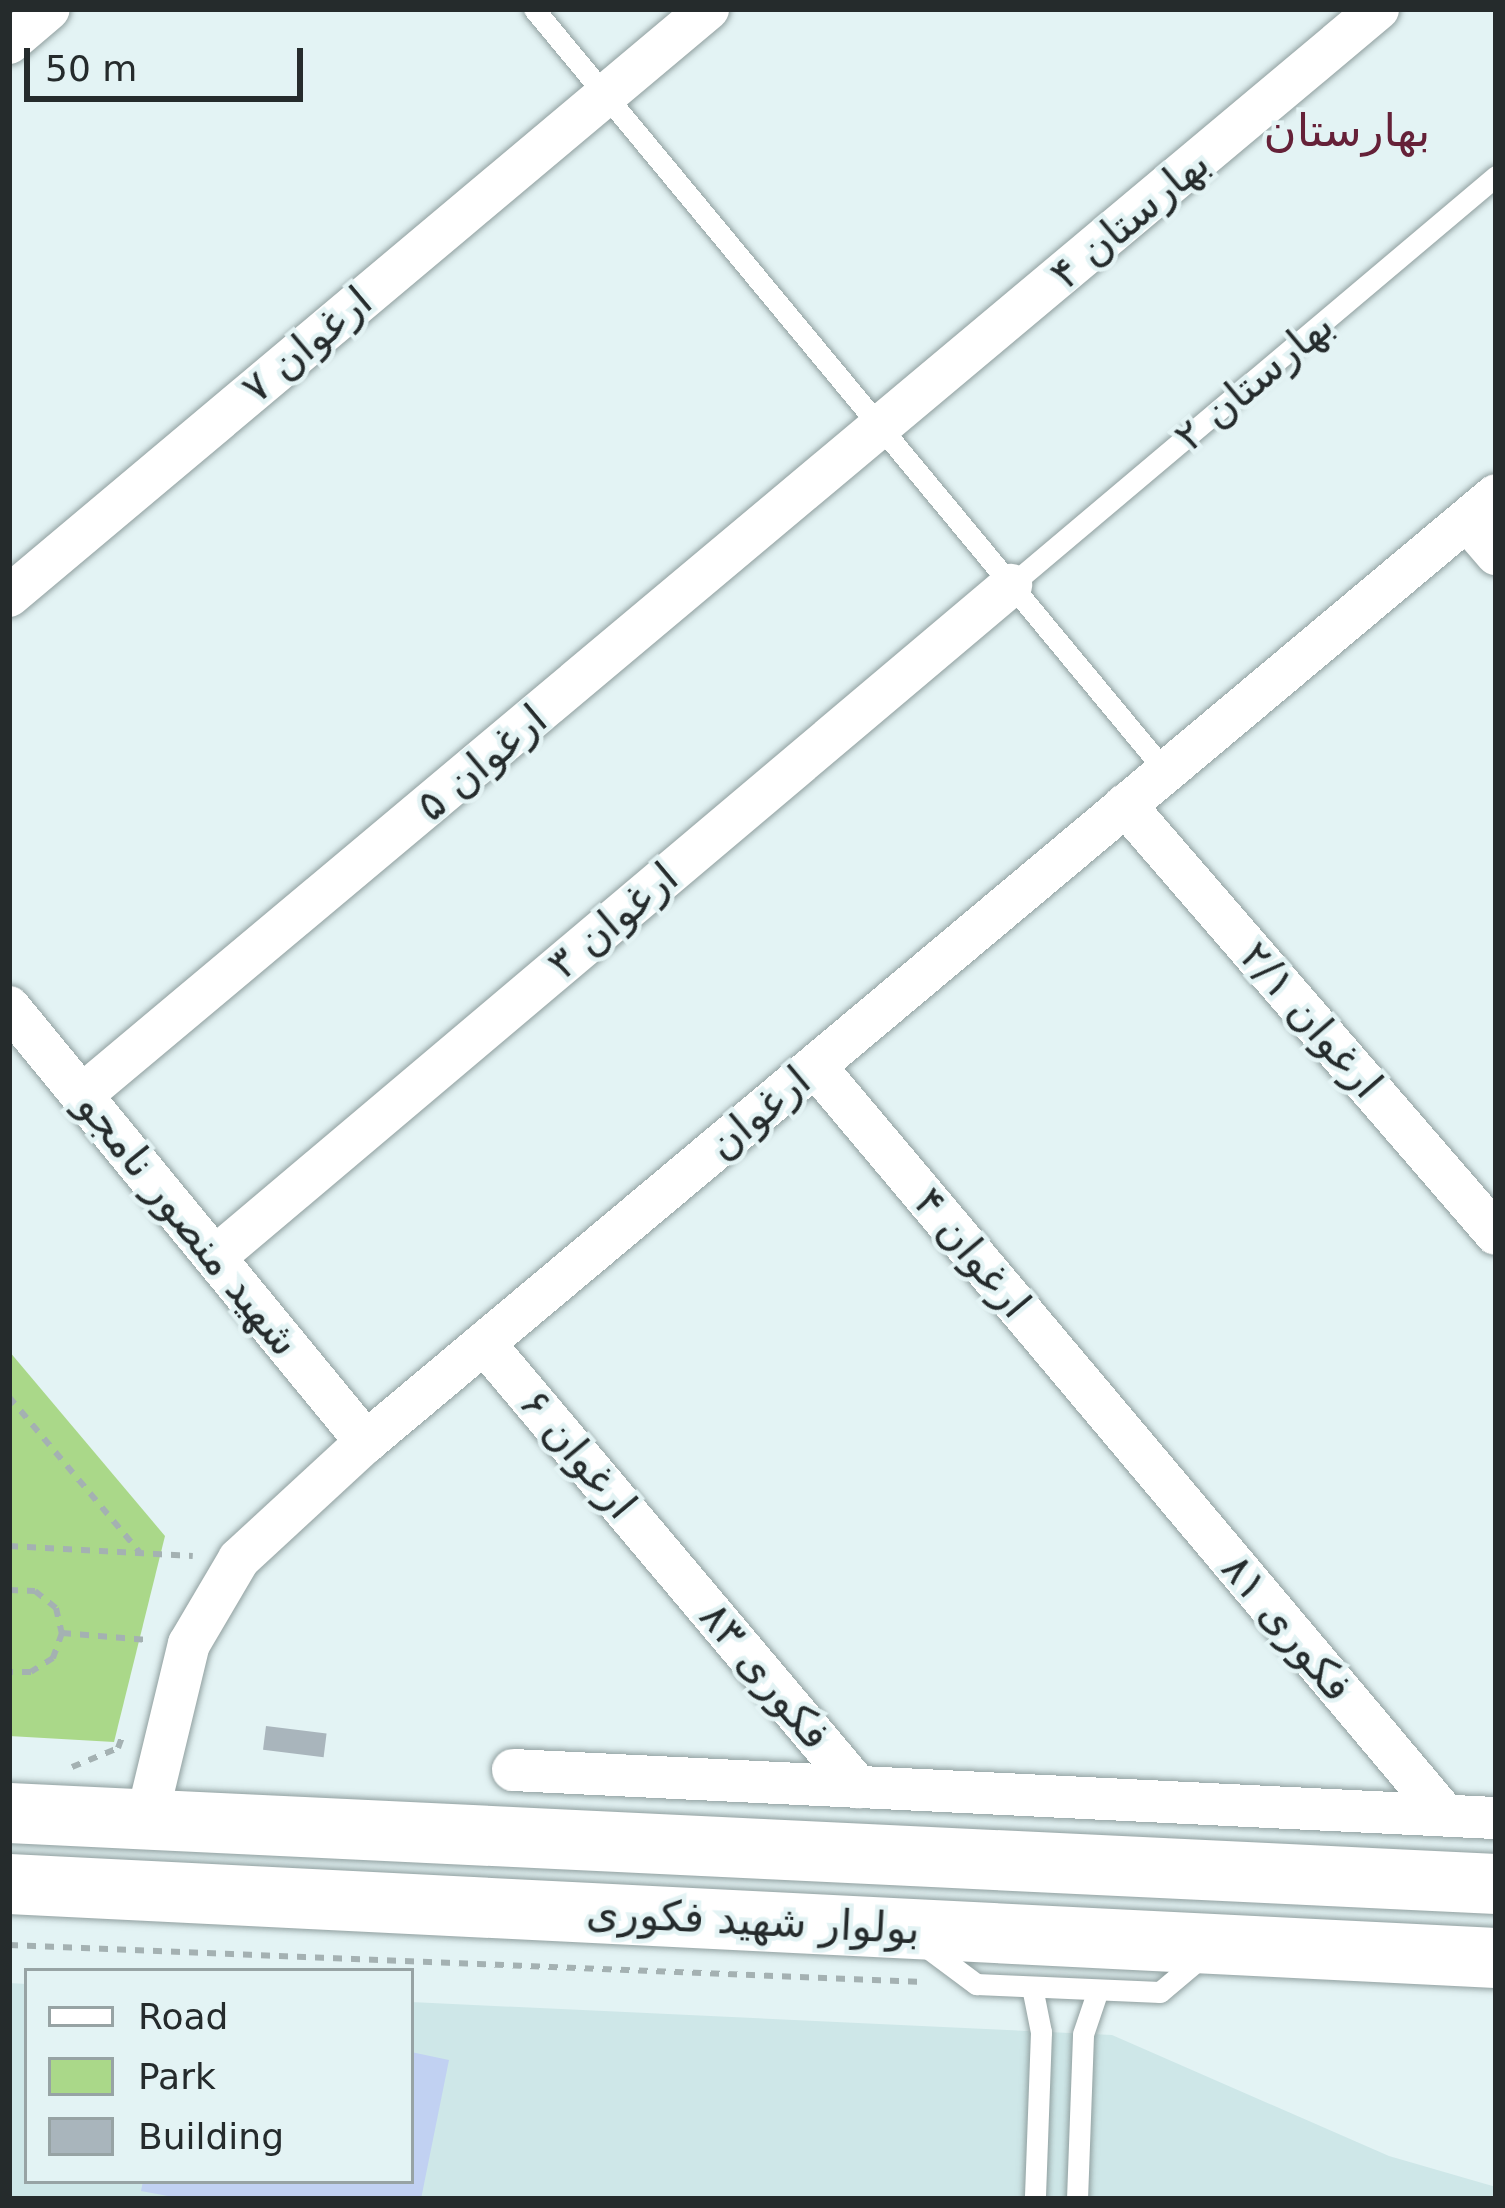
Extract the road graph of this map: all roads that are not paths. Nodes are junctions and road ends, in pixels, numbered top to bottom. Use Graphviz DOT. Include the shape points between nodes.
graph roads {
  1 [pos="50,9"];
  2 [pos="534,9"];
  3 [pos="708,9"];
  4 [pos="1378,9"];
  5 [pos="9,43"];
  6 [pos="605,95"];
  7 [pos="1496,176"];
  8 [pos="882,430"];
  9 [pos="1481,508"];
  10 [pos="1496,554"];
  11 [pos="1011,585"];
  12 [pos="9,596"];
  13 [pos="1166,772"];
  14 [pos="1126,805"];
  15 [pos="9,1007"];
  16 [pos="814,1066"];
  17 [pos="82,1095"];
  18 [pos="1496,1234"];
  19 [pos="214,1257"];
  20 [pos="484,1343"];
  21 [pos="1129,1440"];
  22 [pos="366,1442"];
  23 [pos="672,1565"];
  24 [pos="513,1770"];
  25 [pos="858,1787"];
  26 [pos="9,1813"];
  27 [pos="1445,1815"];
  28 [pos="147,1817"];
  29 [pos="1496,1818"];
  30 [pos="9,1884"];
  31 [pos="1496,1884"];
  32 [pos="901,1928"];
  33 [pos="1217,1944"];
  34 [pos="1496,1958"];
  35 [pos="1032,1987"];
  36 [pos="1098,1990"];
  37 [pos="1039,2107"];
  38 [pos="1081,2108"];
  39 [pos="1035,2199"];
  40 [pos="1077,2199"];
  1 -- 5 [label="street"];
  2 -- 6 [label="lane"];
  3 -- 6 [label="street, ارغوان ۷"];
  4 -- 8 [label="street, بهارستان ۴"];
  6 -- 8 [label="lane"];
  6 -- 12 [label="street, ارغوان ۷"];
  7 -- 11 [label="lane, بهارستان ۲"];
  8 -- 11 [label="lane"];
  8 -- 17 [label="street, ارغوان ۵"];
  9 -- 10 [label="street"];
  9 -- 13 [label="street, ارغوان"];
  11 -- 13 [label="lane"];
  11 -- 19 [label="street, ارغوان ۳"];
  13 -- 14 [label="street, ارغوان"];
  14 -- 16 [label="street, ارغوان"];
  14 -- 18 [label="street, ارغوان ۲/۱"];
  15 -- 17 [label="street, شهید منصور نامجو"];
  16 -- 20 [label="street, ارغوان"];
  16 -- 21 [label="street, ارغوان ۴"];
  17 -- 19 [label="street, شهید منصور نامجو"];
  19 -- 22 [label="street, شهید منصور نامجو"];
  20 -- 22 [label="street, ارغوان"];
  20 -- 23 [label="street, ارغوان ۶"];
  21 -- 27 [label="street, فکوری ۸۱"];
  22 -- 28 [label="street, ارغوان" via="238,1559 189,1644"];
  23 -- 25 [label="street, فکوری ۸۳"];
  24 -- 25 [label="street"];
  25 -- 27 [label="street"];
  26 -- 28 [label="main road, بولوار شهید فکوری"];
  27 -- 29 [label="street"];
  28 -- 31 [label="main road, بولوار شهید فکوری"];
  30 -- 32 [label="main road, بولوار شهید فکوری"];
  32 -- 33 [label="main road, بولوار شهید فکوری"];
  32 -- 35 [label="lane" via="976,1984"];
  33 -- 34 [label="main road, بولوار شهید فکوری"];
  33 -- 36 [label="lane" via="1160,1992"];
  35 -- 36 [label="lane"];
  35 -- 37 [label="lane" via="1041,2032"];
  36 -- 38 [label="lane" via="1083,2034"];
  37 -- 38 [label="lane"];
  37 -- 39 [label="lane"];
  38 -- 40 [label="lane"];
}
